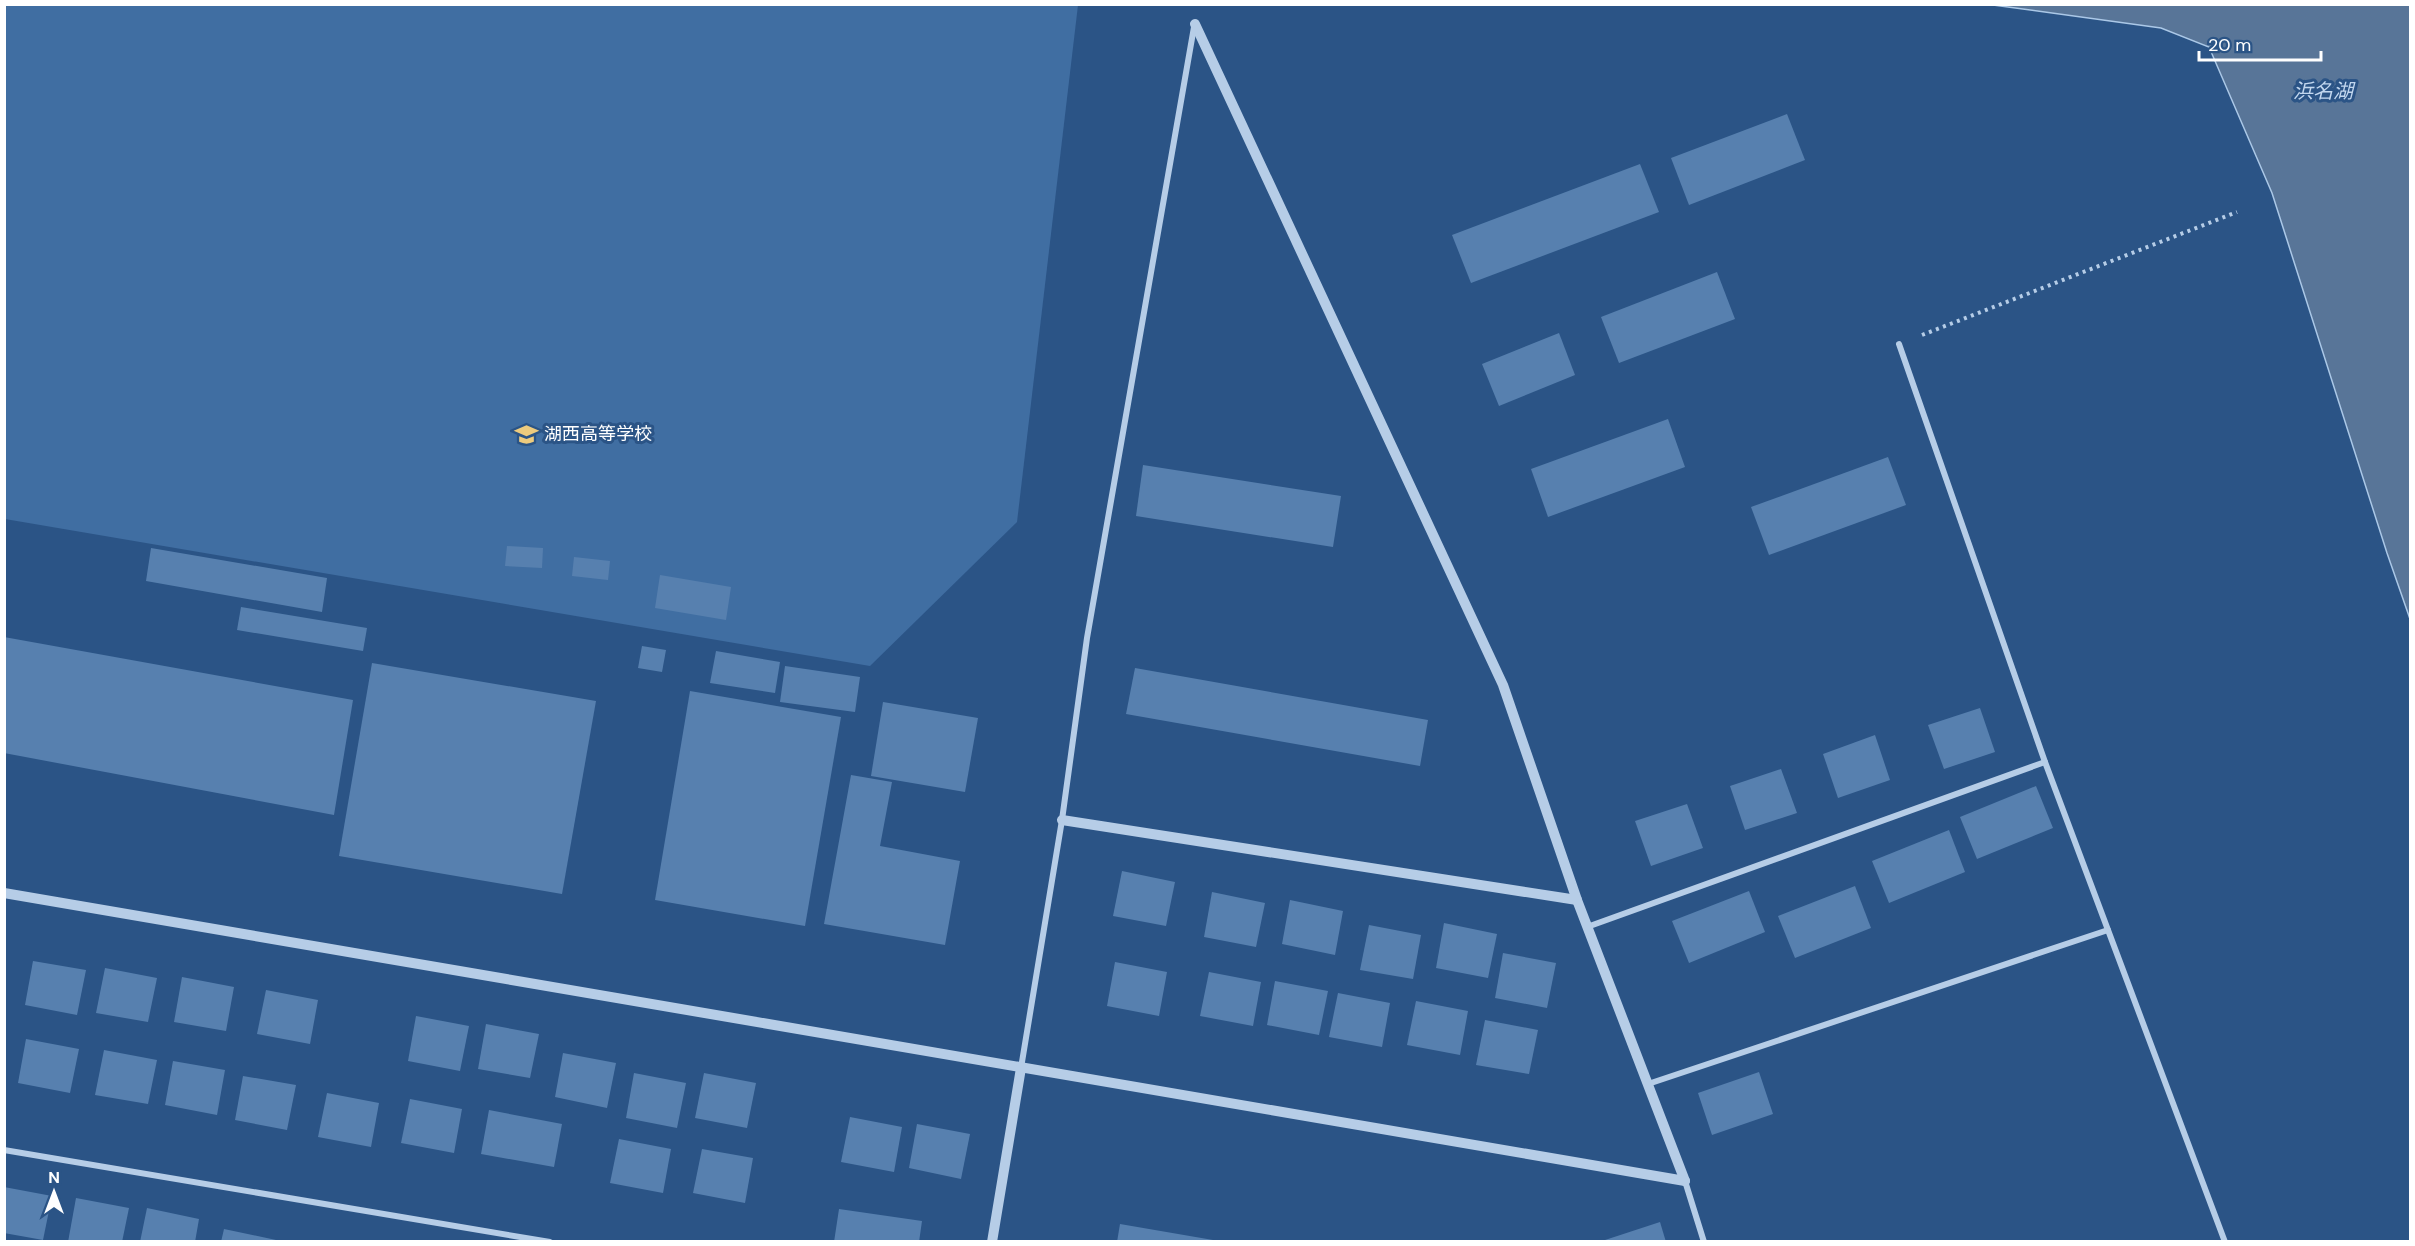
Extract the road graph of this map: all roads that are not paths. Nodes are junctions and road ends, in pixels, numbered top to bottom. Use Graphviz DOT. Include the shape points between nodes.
graph roads {
  1 [pos="1195,24"];
  2 [pos="1899,344"];
  3 [pos="2045,762"];
  4 [pos="1062,820"];
  5 [pos="4,893"];
  6 [pos="1577,900"];
  7 [pos="1587,927"];
  8 [pos="2108,930"];
  9 [pos="1021,1068"];
  10 [pos="1648,1084"];
  11 [pos="4,1150"];
  12 [pos="1685,1181"];
  13 [pos="550,1242"];
  14 [pos="992,1242"];
  15 [pos="1704,1242"];
  16 [pos="2225,1242"];
  1 -- 4 [label="street" via="1087,638"];
  1 -- 6 [label="street" via="1503,685"];
  2 -- 3 [label="street"];
  3 -- 7 [label="street"];
  3 -- 8 [label="street"];
  4 -- 6 [label="street"];
  4 -- 9 [label="street"];
  5 -- 9 [label="street"];
  6 -- 7 [label="street"];
  7 -- 10 [label="street"];
  8 -- 10 [label="street"];
  8 -- 16 [label="street"];
  9 -- 12 [label="street"];
  9 -- 14 [label="street"];
  10 -- 12 [label="street"];
  11 -- 13 [label="street"];
  12 -- 15 [label="street"];
}
